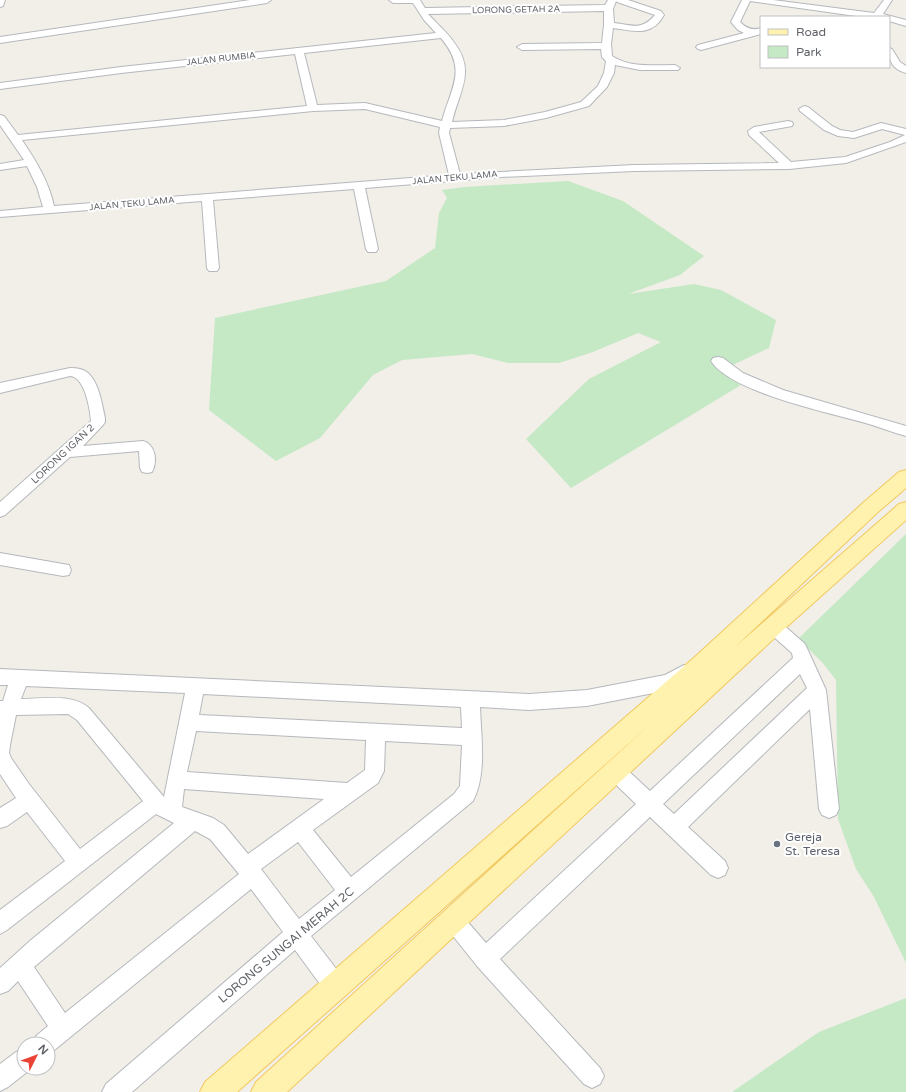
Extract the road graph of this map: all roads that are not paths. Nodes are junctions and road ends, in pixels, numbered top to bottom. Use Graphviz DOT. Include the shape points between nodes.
graph roads {
  1 [pos="2,0"];
  2 [pos="267,0"];
  3 [pos="393,0"];
  4 [pos="620,0"];
  5 [pos="746,0"];
  6 [pos="753,0"];
  7 [pos="888,0"];
  8 [pos="416,1"];
  9 [pos="800,3"];
  10 [pos="0,4"];
  11 [pos="610,4"];
  12 [pos="818,8"];
  13 [pos="423,11"];
  14 [pos="813,16"];
  15 [pos="880,16"];
  16 [pos="890,18"];
  17 [pos="906,23"];
  18 [pos="609,25"];
  19 [pos="756,32"];
  20 [pos="443,35"];
  21 [pos="0,40"];
  22 [pos="605,46"];
  23 [pos="522,47"];
  24 [pos="701,47"];
  25 [pos="299,50"];
  26 [pos="890,53"];
  27 [pos="611,61"];
  28 [pos="675,68"];
  29 [pos="906,70"];
  30 [pos="0,86"];
  31 [pos="313,108"];
  32 [pos="804,109"];
  33 [pos="0,118"];
  34 [pos="788,124"];
  35 [pos="446,125"];
  36 [pos="906,132"];
  37 [pos="16,138"];
  38 [pos="906,138"];
  39 [pos="30,162"];
  40 [pos="789,166"];
  41 [pos="0,167"];
  42 [pos="455,178"];
  43 [pos="359,186"];
  44 [pos="207,198"];
  45 [pos="49,211"];
  46 [pos="0,214"];
  47 [pos="372,249"];
  48 [pos="213,268"];
  49 [pos="718,361"];
  50 [pos="0,388"];
  51 [pos="906,431"];
  52 [pos="67,452"];
  53 [pos="147,468"];
  54 [pos="906,477"];
  55 [pos="906,509"];
  56 [pos="0,511"];
  57 [pos="0,559"];
  58 [pos="63,570"];
  59 [pos="773,626"];
  60 [pos="803,660"];
  61 [pos="704,662"];
  62 [pos="0,677"];
  63 [pos="19,679"];
  64 [pos="196,686"];
  65 [pos="817,690"];
  66 [pos="470,700"];
  67 [pos="5,708"];
  68 [pos="188,723"];
  69 [pos="376,732"];
  70 [pos="472,738"];
  71 [pos="615,771"];
  72 [pos="176,780"];
  73 [pos="350,792"];
  74 [pos="29,800"];
  75 [pos="650,804"];
  76 [pos="164,808"];
  77 [pos="828,809"];
  78 [pos="0,819"];
  79 [pos="192,821"];
  80 [pos="674,827"];
  81 [pos="300,829"];
  82 [pos="79,863"];
  83 [pos="718,868"];
  84 [pos="250,871"];
  85 [pos="349,891"];
  86 [pos="452,919"];
  87 [pos="0,923"];
  88 [pos="297,934"];
  89 [pos="485,958"];
  90 [pos="20,964"];
  91 [pos="0,983"];
  92 [pos="336,987"];
  93 [pos="63,1029"];
  94 [pos="54,1036"];
  95 [pos="16,1066"];
  96 [pos="592,1076"];
  97 [pos="0,1079"];
  98 [pos="114,1092"];
  99 [pos="215,1092"];
  100 [pos="266,1092"];
  1 -- 10 [label="street"];
  2 -- 21 [label="street"];
  3 -- 8 [label="street"];
  4 -- 18 [label="street" via="660,15 650,26 643,29"];
  5 -- 19 [label="street" via="735,22 741,28"];
  6 -- 9 [label="street"];
  7 -- 15 [label="street"];
  8 -- 13 [label="street"];
  9 -- 12 [label="street"];
  11 -- 13 [label="street, LORONG GETAH 2A"];
  11 -- 18 [label="street"];
  12 -- 14 [label="street" via="818,13"];
  12 -- 15 [label="street"];
  13 -- 20 [label="street"];
  16 -- 17 [label="street"];
  18 -- 22 [label="street"];
  19 -- 24 [label="street"];
  20 -- 25 [label="street, JALAN RUMBIA"];
  20 -- 35 [label="street" via="462,62"];
  22 -- 23 [label="street"];
  22 -- 27 [label="street" via="607,57"];
  25 -- 30 [label="street, JALAN RUMBIA"];
  25 -- 31 [label="street"];
  26 -- 29 [label="street" via="896,64"];
  27 -- 28 [label="street" via="632,66"];
  27 -- 35 [label="street" via="610,73 602,87 585,104 504,123"];
  31 -- 35 [label="street" via="365,106"];
  31 -- 37 [label="street"];
  32 -- 36 [label="street" via="838,133 854,134 881,126"];
  33 -- 37 [label="street"];
  34 -- 40 [label="street" via="758,128 753,133"];
  35 -- 42 [label="street" via="444,133"];
  37 -- 39 [label="street"];
  38 -- 40 [label="street, JALAN TEKU LAMA" via="846,160"];
  39 -- 41 [label="street"];
  39 -- 45 [label="street" via="48,198"];
  40 -- 42 [label="street, JALAN TEKU LAMA" via="634,168"];
  42 -- 43 [label="street, JALAN TEKU LAMA"];
  43 -- 44 [label="street, JALAN TEKU LAMA"];
  43 -- 47 [label="street"];
  44 -- 45 [label="street, JALAN TEKU LAMA"];
  44 -- 48 [label="street"];
  45 -- 46 [label="street, JALAN TEKU LAMA"];
  49 -- 51 [label="street" via="737,375 764,387"];
  50 -- 52 [label="street, LORONG IGAN 2" via="70,372 84,377 98,413 98,422"];
  52 -- 53 [label="street" via="143,446 147,451"];
  52 -- 56 [label="street, LORONG IGAN 2"];
  54 -- 61 [label="main road"];
  55 -- 59 [label="main road"];
  57 -- 58 [label="street"];
  59 -- 60 [label="street" via="799,649"];
  59 -- 71 [label="main road"];
  60 -- 65 [label="street"];
  60 -- 75 [label="street"];
  61 -- 66 [label="street" via="669,682 587,698 529,702"];
  61 -- 92 [label="main road"];
  62 -- 63 [label="street"];
  63 -- 64 [label="street"];
  63 -- 67 [label="street"];
  64 -- 66 [label="street"];
  64 -- 68 [label="street"];
  65 -- 77 [label="street"];
  65 -- 80 [label="street"];
  66 -- 70 [label="street"];
  67 -- 74 [label="street" via="1,759"];
  67 -- 76 [label="street" via="76,708"];
  68 -- 69 [label="street"];
  68 -- 72 [label="street"];
  69 -- 70 [label="street"];
  69 -- 73 [label="street" via="374,771 371,777"];
  70 -- 85 [label="street, LORONG SUNGAI MERAH 2C" via="468,793"];
  71 -- 75 [label="street"];
  71 -- 86 [label="main road"];
  72 -- 73 [label="street"];
  72 -- 76 [label="street"];
  73 -- 81 [label="street"];
  74 -- 78 [label="street"];
  74 -- 82 [label="street"];
  75 -- 80 [label="street"];
  75 -- 89 [label="street"];
  76 -- 79 [label="street"];
  76 -- 82 [label="street"];
  79 -- 84 [label="street" via="217,832"];
  79 -- 90 [label="street"];
  80 -- 83 [label="street"];
  81 -- 84 [label="street"];
  81 -- 85 [label="street"];
  82 -- 87 [label="street"];
  84 -- 88 [label="street"];
  84 -- 93 [label="street"];
  85 -- 88 [label="street, LORONG SUNGAI MERAH 2C"];
  86 -- 89 [label="street"];
  86 -- 100 [label="main road"];
  88 -- 92 [label="street"];
  88 -- 98 [label="street, LORONG SUNGAI MERAH 2C"];
  89 -- 96 [label="street"];
  90 -- 91 [label="street"];
  90 -- 93 [label="street"];
  92 -- 99 [label="main road"];
  93 -- 94 [label="street"];
  95 -- 97 [label="street"];
}
